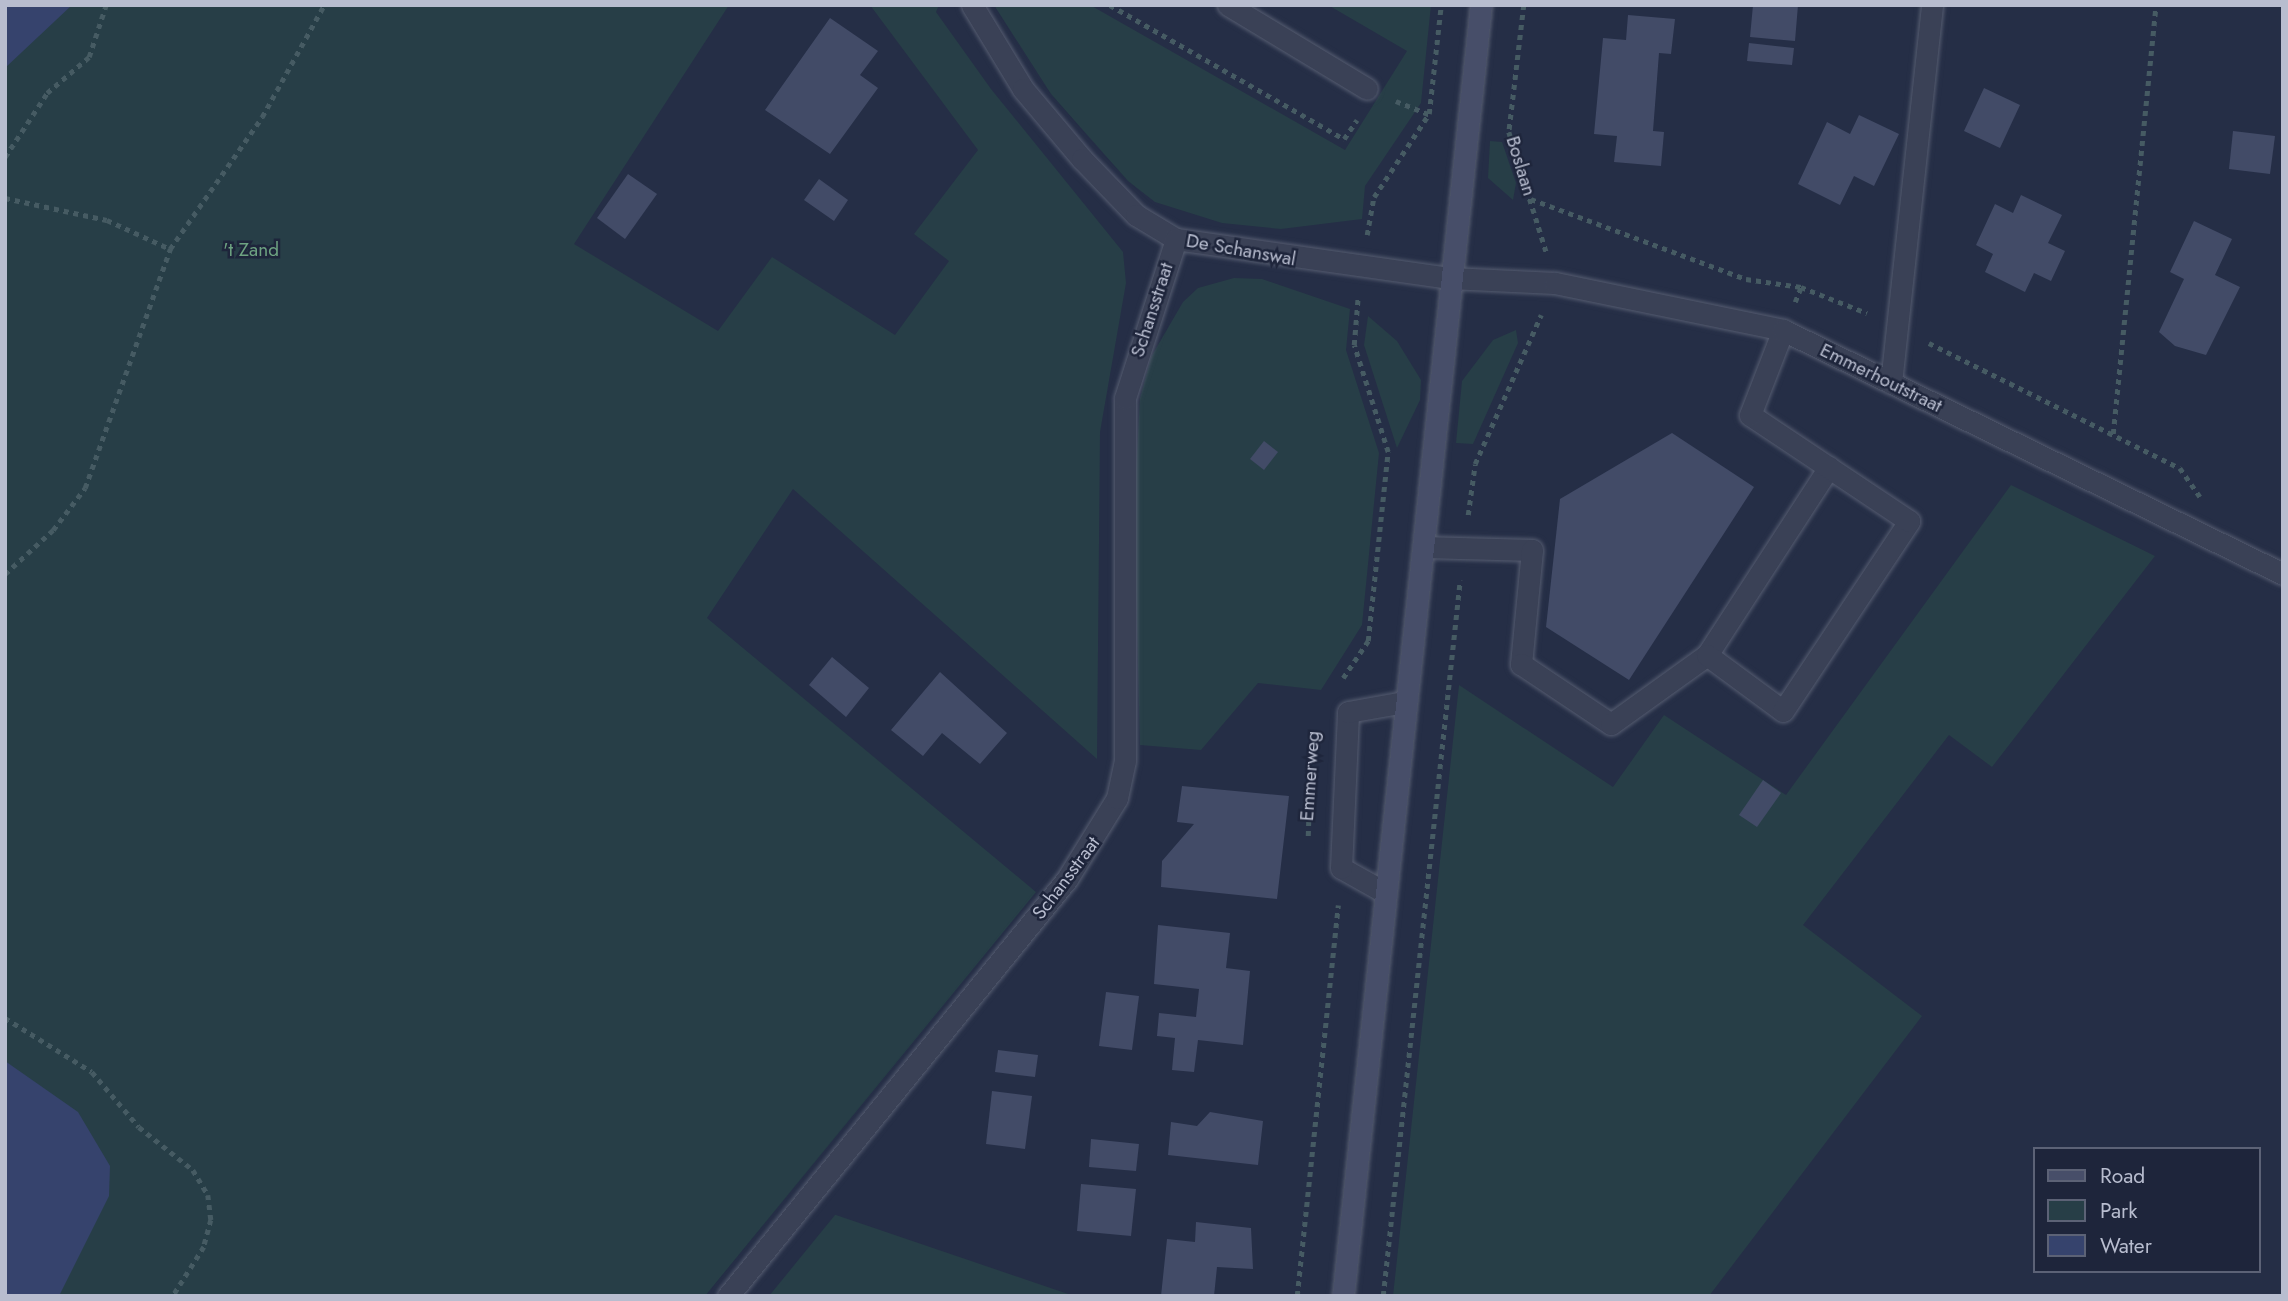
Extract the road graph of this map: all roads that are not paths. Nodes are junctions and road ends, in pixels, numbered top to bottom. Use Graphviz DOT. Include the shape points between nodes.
graph roads {
  1 [pos="972,5"];
  2 [pos="1228,5"];
  3 [pos="1481,5"];
  4 [pos="1931,5"];
  5 [pos="1367,89"];
  6 [pos="1176,239"];
  7 [pos="1450,278"];
  8 [pos="1783,330"];
  9 [pos="1891,383"];
  10 [pos="1829,467"];
  11 [pos="1424,547"];
  12 [pos="2283,574"];
  13 [pos="1707,654"];
  14 [pos="1405,702"];
  15 [pos="1386,893"];
  16 [pos="728,1296"];
  17 [pos="1343,1296"];
  1 -- 6 [label="street, De Schanswal" via="1023,89 1082,159 1136,215"];
  2 -- 5 [label="street"];
  3 -- 7 [label="main road"];
  4 -- 9 [label="street"];
  6 -- 7 [label="street, De Schanswal" via="1361,269"];
  6 -- 16 [label="street, Schansstraat" via="1125,398 1125,761 1117,798 1067,879"];
  7 -- 8 [label="street, Emmerhoutstraat" via="1555,283"];
  7 -- 11 [label="main road"];
  8 -- 9 [label="street, Emmerhoutstraat"];
  8 -- 10 [label="street" via="1749,415"];
  9 -- 12 [label="street, Emmerhoutstraat"];
  10 -- 13 [label="street"];
  10 -- 13 [label="street" via="1909,520 1895,543 1783,711"];
  11 -- 13 [label="street" via="1532,550 1521,664 1611,724"];
  11 -- 14 [label="main road"];
  14 -- 15 [label="main road"];
  14 -- 15 [label="street" via="1348,712 1341,868"];
  15 -- 17 [label="main road"];
}
